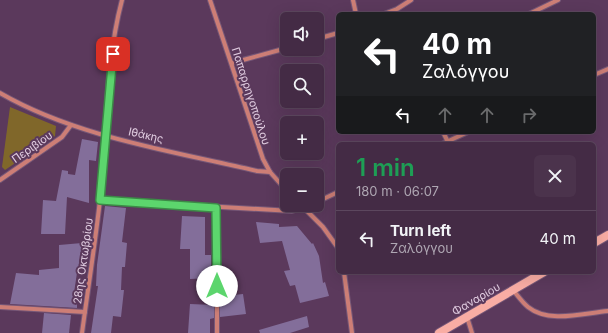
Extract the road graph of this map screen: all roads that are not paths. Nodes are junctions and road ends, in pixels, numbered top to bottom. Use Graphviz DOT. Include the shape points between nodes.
graph roads {
  1 [pos="122,0"];
  2 [pos="210,0"];
  3 [pos="353,0"];
  4 [pos="411,0"];
  5 [pos="558,0"];
  6 [pos="356,12"];
  7 [pos="390,12"];
  8 [pos="533,12"];
  9 [pos="336,34"];
  10 [pos="324,37"];
  11 [pos="280,50"];
  12 [pos="232,64"];
  13 [pos="608,69"];
  14 [pos="596,74"];
  15 [pos="0,93"];
  16 [pos="71,125"];
  17 [pos="464,134"];
  18 [pos="105,135"];
  19 [pos="450,142"];
  20 [pos="270,172"];
  21 [pos="0,180"];
  22 [pos="280,183"];
  23 [pos="336,193"];
  24 [pos="324,199"];
  25 [pos="100,200"];
  26 [pos="216,208"];
  27 [pos="280,211"];
  28 [pos="309,212"];
  29 [pos="608,235"];
  30 [pos="596,242"];
  31 [pos="336,245"];
  32 [pos="344,274"];
  33 [pos="541,274"];
  34 [pos="513,290"];
  35 [pos="0,307"];
  36 [pos="608,311"];
  37 [pos="85,312"];
  38 [pos="467,317"];
  39 [pos="82,333"];
  40 [pos="217,333"];
  41 [pos="352,333"];
  42 [pos="440,333"];
  43 [pos="472,333"];
  1 -- 18 [label="street, 28ης Οκτωβρίου"];
  2 -- 12 [label="street, Παπαρρηγοπούλου"];
  3 -- 6 [label="street"];
  4 -- 7 [label="street"];
  5 -- 8 [label="street"];
  9 -- 10 [label="street"];
  11 -- 12 [label="street"];
  12 -- 20 [label="street, Παπαρρηγοπούλου" via="260,151"];
  13 -- 14 [label="street"];
  15 -- 16 [label="street, Ιθάκης"];
  16 -- 18 [label="street, Ιθάκης"];
  16 -- 21 [label="street, Περιβίου" via="62,137"];
  17 -- 19 [label="street"];
  18 -- 20 [label="street, Ιθάκης"];
  18 -- 25 [label="street, 28ης Οκτωβρίου"];
  20 -- 22 [label="street, Παπαρρηγοπούλου"];
  23 -- 24 [label="street"];
  25 -- 26 [label="street"];
  25 -- 37 [label="street, 28ης Οκτωβρίου"];
  26 -- 27 [label="street"];
  26 -- 40 [label="street"];
  28 -- 31 [label="street"];
  29 -- 30 [label="main road"];
  32 -- 41 [label="street"];
  33 -- 34 [label="main road, Φαναρίου"];
  34 -- 36 [label="street" via="526,306 544,314 560,316"];
  34 -- 38 [label="main road, Φαναρίου"];
  35 -- 37 [label="street"];
  37 -- 39 [label="street, 28ης Οκτωβρίου"];
  38 -- 42 [label="main road, Φαναρίου"];
  38 -- 43 [label="street"];
}
